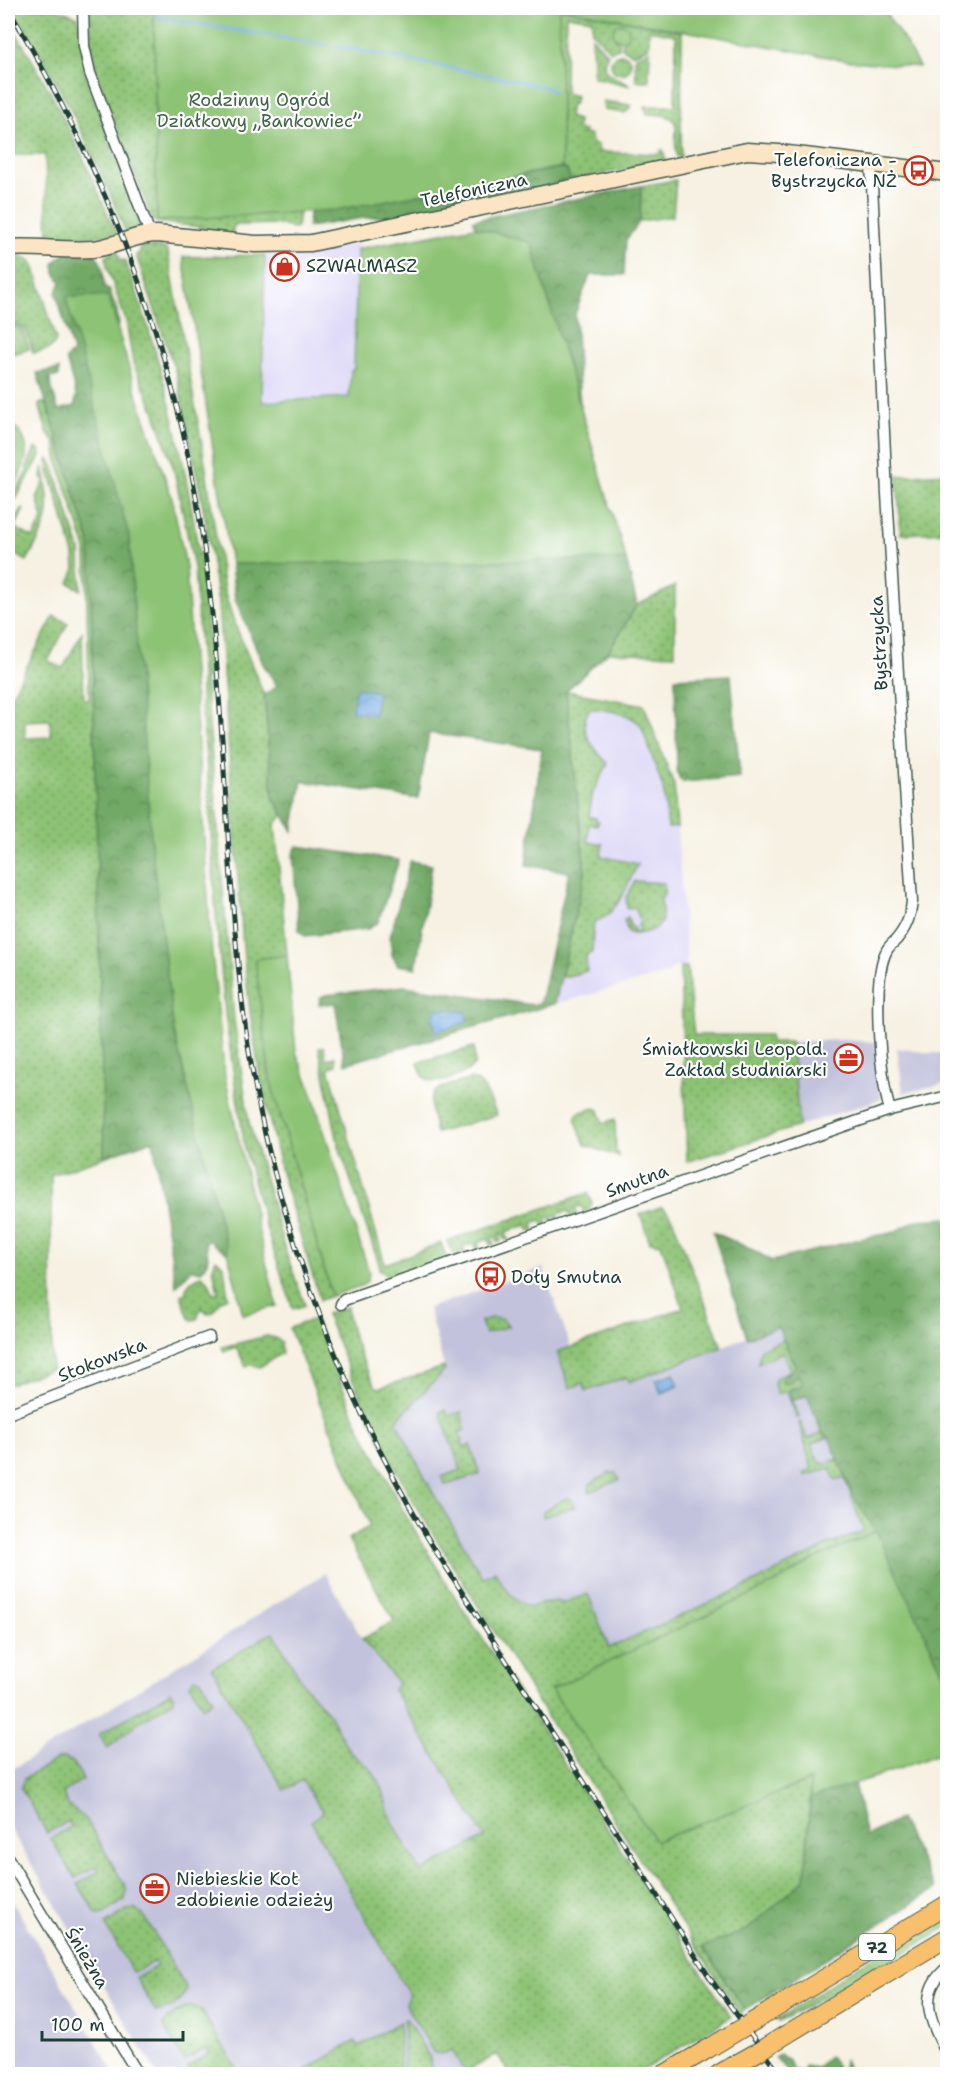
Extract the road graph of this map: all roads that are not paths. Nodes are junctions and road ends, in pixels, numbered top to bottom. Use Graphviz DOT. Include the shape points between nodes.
graph roads {
  1 [pos="83,8"];
  2 [pos="871,164"];
  3 [pos="948,173"];
  4 [pos="150,234"];
  5 [pos="8,248"];
  6 [pos="948,1096"];
  7 [pos="890,1110"];
  8 [pos="341,1304"];
  9 [pos="209,1337"];
  10 [pos="8,1414"];
  11 [pos="8,1858"];
  12 [pos="948,1904"];
  13 [pos="948,1937"];
  14 [pos="948,1967"];
  15 [pos="948,2056"];
  16 [pos="138,2074"];
  17 [pos="665,2074"];
  18 [pos="721,2074"];
  1 -- 4 [label="street" via="84,46 91,79"];
  2 -- 3 [label="street, Telefoniczna"];
  2 -- 4 [label="street, Telefoniczna" via="747,151 311,243 255,244"];
  2 -- 7 [label="street, Bystrzycka" via="912,902 908,922 886,950 880,973 882,1064"];
  4 -- 5 [label="street, Telefoniczna" via="93,249"];
  6 -- 7 [label="street, Smutna"];
  7 -- 8 [label="street, Smutna"];
  9 -- 10 [label="street, Stokowska"];
  11 -- 16 [label="street, Śnieżna"];
  12 -- 17 [label="main road, 72, bridge"];
  13 -- 18 [label="main road, 72, bridge"];
  14 -- 15 [label="street" via="934,1985 928,2008"];
}
